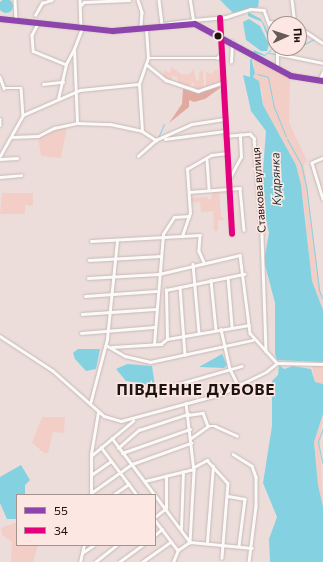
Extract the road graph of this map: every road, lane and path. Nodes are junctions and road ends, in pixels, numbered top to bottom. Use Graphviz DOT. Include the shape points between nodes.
graph roads {
  1 [pos="15,0"];
  2 [pos="52,0"];
  3 [pos="128,0"];
  4 [pos="138,0"];
  5 [pos="159,0"];
  6 [pos="190,0"];
  7 [pos="292,0"];
  8 [pos="82,1"];
  9 [pos="35,15"];
  10 [pos="294,16"];
  11 [pos="220,18"];
  12 [pos="267,18"];
  13 [pos="0,19"];
  14 [pos="16,19"];
  15 [pos="193,20"];
  16 [pos="39,22"];
  17 [pos="162,25"];
  18 [pos="82,27"];
  19 [pos="141,27"];
  20 [pos="146,29"];
  21 [pos="307,33"];
  22 [pos="220,35"];
  23 [pos="232,42"];
  24 [pos="323,43"];
  25 [pos="74,49"];
  26 [pos="221,54"];
  27 [pos="279,56"];
  28 [pos="289,56"];
  29 [pos="148,58"];
  30 [pos="232,62"];
  31 [pos="323,63"];
  32 [pos="66,64"];
  33 [pos="146,64"];
  34 [pos="277,68"];
  35 [pos="323,72"];
  36 [pos="0,77"];
  37 [pos="321,81"];
  38 [pos="63,82"];
  39 [pos="224,82"];
  40 [pos="43,84"];
  41 [pos="138,84"];
  42 [pos="75,92"];
  43 [pos="58,100"];
  44 [pos="23,115"];
  45 [pos="0,119"];
  46 [pos="224,119"];
  47 [pos="78,124"];
  48 [pos="0,125"];
  49 [pos="142,131"];
  50 [pos="224,132"];
  51 [pos="240,135"];
  52 [pos="11,136"];
  53 [pos="225,136"];
  54 [pos="167,138"];
  55 [pos="156,140"];
  56 [pos="227,153"];
  57 [pos="138,156"];
  58 [pos="0,157"];
  59 [pos="17,158"];
  60 [pos="323,158"];
  61 [pos="207,159"];
  62 [pos="21,175"];
  63 [pos="0,177"];
  64 [pos="228,180"];
  65 [pos="323,186"];
  66 [pos="319,187"];
  67 [pos="228,189"];
  68 [pos="209,190"];
  69 [pos="189,192"];
  70 [pos="322,194"];
  71 [pos="323,198"];
  72 [pos="189,216"];
  73 [pos="244,230"];
  74 [pos="184,231"];
  75 [pos="232,234"];
  76 [pos="188,235"];
  77 [pos="182,236"];
  78 [pos="163,238"];
  79 [pos="91,241"];
  80 [pos="117,241"];
  81 [pos="161,256"];
  82 [pos="116,258"];
  83 [pos="89,260"];
  84 [pos="203,262"];
  85 [pos="193,264"];
  86 [pos="159,274"];
  87 [pos="244,274"];
  88 [pos="113,276"];
  89 [pos="228,277"];
  90 [pos="88,278"];
  91 [pos="211,280"];
  92 [pos="196,284"];
  93 [pos="180,287"];
  94 [pos="156,291"];
  95 [pos="111,294"];
  96 [pos="86,296"];
  97 [pos="155,309"];
  98 [pos="109,312"];
  99 [pos="82,314"];
  100 [pos="249,325"];
  101 [pos="232,326"];
  102 [pos="154,327"];
  103 [pos="221,329"];
  104 [pos="108,330"];
  105 [pos="216,330"];
  106 [pos="81,333"];
  107 [pos="199,333"];
  108 [pos="0,336"];
  109 [pos="183,336"];
  110 [pos="167,339"];
  111 [pos="253,340"];
  112 [pos="154,344"];
  113 [pos="106,345"];
  114 [pos="224,345"];
  115 [pos="112,347"];
  116 [pos="266,351"];
  117 [pos="185,355"];
  118 [pos="277,363"];
  119 [pos="323,364"];
  120 [pos="242,366"];
  121 [pos="230,369"];
  122 [pos="238,385"];
  123 [pos="154,391"];
  124 [pos="186,403"];
  125 [pos="90,404"];
  126 [pos="98,412"];
  127 [pos="188,415"];
  128 [pos="137,418"];
  129 [pos="208,426"];
  130 [pos="190,429"];
  131 [pos="237,436"];
  132 [pos="112,438"];
  133 [pos="191,438"];
  134 [pos="192,443"];
  135 [pos="101,447"];
  136 [pos="118,448"];
  137 [pos="122,452"];
  138 [pos="233,454"];
  139 [pos="91,456"];
  140 [pos="111,461"];
  141 [pos="132,464"];
  142 [pos="213,466"];
  143 [pos="194,468"];
  144 [pos="120,472"];
  145 [pos="183,472"];
  146 [pos="91,475"];
  147 [pos="166,476"];
  148 [pos="145,481"];
  149 [pos="129,484"];
  150 [pos="91,494"];
  151 [pos="114,494"];
  152 [pos="136,494"];
  153 [pos="154,494"];
  154 [pos="156,496"];
  155 [pos="228,496"];
  156 [pos="165,509"];
  157 [pos="156,516"];
  158 [pos="156,521"];
  159 [pos="162,529"];
  160 [pos="181,529"];
  161 [pos="156,534"];
  162 [pos="172,542"];
  163 [pos="190,542"];
  164 [pos="207,542"];
  165 [pos="223,543"];
  166 [pos="84,546"];
  167 [pos="92,546"];
  168 [pos="116,546"];
  169 [pos="141,546"];
  170 [pos="239,546"];
  171 [pos="252,548"];
  172 [pos="178,550"];
  173 [pos="82,553"];
  174 [pos="222,558"];
  175 [pos="80,562"];
  176 [pos="95,562"];
  177 [pos="119,562"];
  178 [pos="142,562"];
  179 [pos="173,562"];
  180 [pos="249,562"];
  1 -- 14 [label="street"];
  2 -- 9 [label="street" via="42,3"];
  3 -- 8 [label="street"];
  4 -- 19 [label="street" via="142,12"];
  5 -- 17 [label="street"];
  6 -- 15 [label="street"];
  7 -- 10 [label="street"];
  8 -- 18 [label="street"];
  11 -- 12 [label="street" via="262,10"];
  11 -- 15 [label="street"];
  11 -- 22 [label="street"];
  13 -- 14 [label="main road"];
  14 -- 16 [label="main road"];
  15 -- 17 [label="street"];
  16 -- 18 [label="main road"];
  16 -- 32 [label="street" via="32,35 33,51"];
  17 -- 20 [label="main road"];
  17 -- 22 [label="main road" via="195,24"];
  18 -- 20 [label="main road" via="113,31"];
  18 -- 25 [label="street"];
  20 -- 29 [label="street"];
  21 -- 24 [label="street"];
  22 -- 23 [label="main road"];
  22 -- 26 [label="street"];
  23 -- 30 [label="street"];
  23 -- 34 [label="main road"];
  25 -- 32 [label="street"];
  25 -- 42 [label="street"];
  26 -- 29 [label="street" via="217,58"];
  26 -- 39 [label="street"];
  27 -- 34 [label="street"];
  28 -- 31 [label="street"];
  29 -- 33 [label="street"];
  32 -- 38 [label="street"];
  33 -- 39 [label="street" via="166,80 198,90"];
  33 -- 41 [label="street"];
  34 -- 37 [label="main road" via="301,79"];
  35 -- 37 [label="street"];
  36 -- 44 [label="street" via="4,88 20,88"];
  38 -- 40 [label="street"];
  38 -- 43 [label="street"];
  39 -- 46 [label="street"];
  41 -- 42 [label="street"];
  41 -- 49 [label="street"];
  42 -- 43 [label="street"];
  42 -- 47 [label="street"];
  43 -- 44 [label="street"];
  44 -- 52 [label="street"];
  45 -- 48 [label="street"];
  46 -- 50 [label="street"];
  46 -- 54 [label="street" via="196,123"];
  47 -- 49 [label="street" via="110,124"];
  47 -- 52 [label="street" via="54,128 38,136"];
  49 -- 55 [label="street"];
  50 -- 53 [label="street"];
  50 -- 54 [label="street"];
  51 -- 53 [label="street, Ставкова вулиця"];
  51 -- 64 [label="street" via="241,157"];
  51 -- 116 [label="street, Ставкова вулиця" via="250,134 254,138 263,249"];
  52 -- 58 [label="street"];
  53 -- 56 [label="street"];
  54 -- 55 [label="street"];
  55 -- 57 [label="street"];
  56 -- 61 [label="street" via="211,155"];
  56 -- 64 [label="street"];
  58 -- 59 [label="street"];
  60 -- 66 [label="street" via="312,163"];
  61 -- 68 [label="street"];
  61 -- 69 [label="street" via="187,169"];
  62 -- 63 [label="street"];
  64 -- 67 [label="street"];
  65 -- 66 [label="street"];
  66 -- 70 [label="street"];
  67 -- 68 [label="street"];
  67 -- 73 [label="street" via="240,188"];
  67 -- 75 [label="street"];
  68 -- 69 [label="street"];
  69 -- 72 [label="street"];
  70 -- 71 [label="street"];
  72 -- 74 [label="street"];
  72 -- 78 [label="street" via="174,217 165,227"];
  74 -- 76 [label="street"];
  74 -- 77 [label="street"];
  76 -- 77 [label="street"];
  76 -- 84 [label="street" via="200,236 199,251"];
  77 -- 78 [label="street"];
  78 -- 80 [label="street"];
  78 -- 81 [label="street"];
  79 -- 80 [label="street"];
  80 -- 82 [label="street"];
  81 -- 82 [label="street"];
  81 -- 86 [label="street"];
  82 -- 83 [label="street"];
  82 -- 88 [label="street"];
  84 -- 85 [label="street"];
  84 -- 87 [label="street" via="240,255"];
  85 -- 86 [label="street"];
  85 -- 92 [label="street"];
  86 -- 88 [label="street"];
  86 -- 94 [label="street"];
  87 -- 89 [label="street"];
  87 -- 100 [label="street"];
  88 -- 90 [label="street"];
  88 -- 95 [label="street"];
  89 -- 91 [label="street"];
  89 -- 101 [label="street"];
  91 -- 92 [label="street"];
  91 -- 105 [label="street"];
  92 -- 93 [label="street"];
  92 -- 107 [label="street"];
  93 -- 109 [label="street"];
  93 -- 110 [label="street" via="167,289"];
  94 -- 95 [label="street"];
  94 -- 97 [label="street"];
  95 -- 96 [label="street"];
  95 -- 98 [label="street"];
  97 -- 98 [label="street"];
  97 -- 102 [label="street"];
  98 -- 99 [label="street"];
  98 -- 104 [label="street"];
  100 -- 101 [label="street"];
  100 -- 111 [label="street"];
  101 -- 103 [label="street"];
  102 -- 104 [label="street"];
  102 -- 112 [label="street"];
  103 -- 105 [label="street"];
  103 -- 114 [label="street"];
  104 -- 106 [label="street"];
  104 -- 113 [label="street"];
  105 -- 107 [label="street"];
  107 -- 109 [label="street"];
  108 -- 125 [label="street" via="52,370"];
  109 -- 110 [label="street"];
  109 -- 117 [label="street"];
  110 -- 112 [label="street" via="163,343"];
  111 -- 114 [label="street"];
  111 -- 116 [label="street"];
  112 -- 115 [label="street"];
  113 -- 115 [label="street"];
  113 -- 125 [label="street"];
  114 -- 117 [label="street"];
  114 -- 121 [label="street"];
  115 -- 117 [label="street" via="125,356 150,362"];
  116 -- 118 [label="street"];
  118 -- 119 [label="street"];
  118 -- 122 [label="street" via="266,372"];
  120 -- 121 [label="street"];
  121 -- 122 [label="street"];
  121 -- 123 [label="street"];
  122 -- 124 [label="street" via="213,397"];
  124 -- 127 [label="street"];
  124 -- 128 [label="street"];
  125 -- 126 [label="street"];
  126 -- 128 [label="street" via="121,421"];
  126 -- 139 [label="street"];
  127 -- 129 [label="street" via="204,413"];
  127 -- 130 [label="street"];
  127 -- 136 [label="street" via="139,430"];
  128 -- 132 [label="street"];
  129 -- 131 [label="street" via="219,426"];
  129 -- 133 [label="street"];
  130 -- 133 [label="street"];
  130 -- 137 [label="street"];
  132 -- 135 [label="street"];
  132 -- 136 [label="street"];
  133 -- 134 [label="street"];
  134 -- 141 [label="street"];
  134 -- 143 [label="street"];
  135 -- 139 [label="street"];
  135 -- 140 [label="street"];
  136 -- 137 [label="street"];
  137 -- 141 [label="street"];
  138 -- 171 [label="street" via="252,466 256,477"];
  139 -- 146 [label="street"];
  140 -- 144 [label="street"];
  140 -- 146 [label="street"];
  141 -- 144 [label="street"];
  141 -- 148 [label="street"];
  142 -- 143 [label="street" via="206,460"];
  142 -- 155 [label="street" via="227,481"];
  142 -- 164 [label="street"];
  143 -- 145 [label="street"];
  143 -- 163 [label="street"];
  144 -- 149 [label="street"];
  144 -- 150 [label="street"];
  145 -- 147 [label="street"];
  145 -- 160 [label="street"];
  146 -- 150 [label="street"];
  147 -- 148 [label="street"];
  147 -- 156 [label="street"];
  148 -- 153 [label="street"];
  149 -- 151 [label="street"];
  149 -- 152 [label="street"];
  154 -- 156 [label="street"];
  155 -- 165 [label="street"];
  155 -- 170 [label="street" via="245,499"];
  156 -- 157 [label="street"];
  156 -- 160 [label="street"];
  158 -- 159 [label="street"];
  159 -- 161 [label="street"];
  159 -- 162 [label="street"];
  160 -- 163 [label="street"];
  162 -- 172 [label="street"];
  162 -- 178 [label="street"];
  163 -- 164 [label="street"];
  163 -- 172 [label="street"];
  164 -- 165 [label="street"];
  165 -- 170 [label="street"];
  165 -- 174 [label="street"];
  166 -- 173 [label="street"];
  167 -- 173 [label="street"];
  168 -- 176 [label="street"];
  169 -- 177 [label="street"];
  170 -- 171 [label="street"];
  171 -- 180 [label="street"];
  172 -- 179 [label="street"];
  173 -- 175 [label="street"];
}
